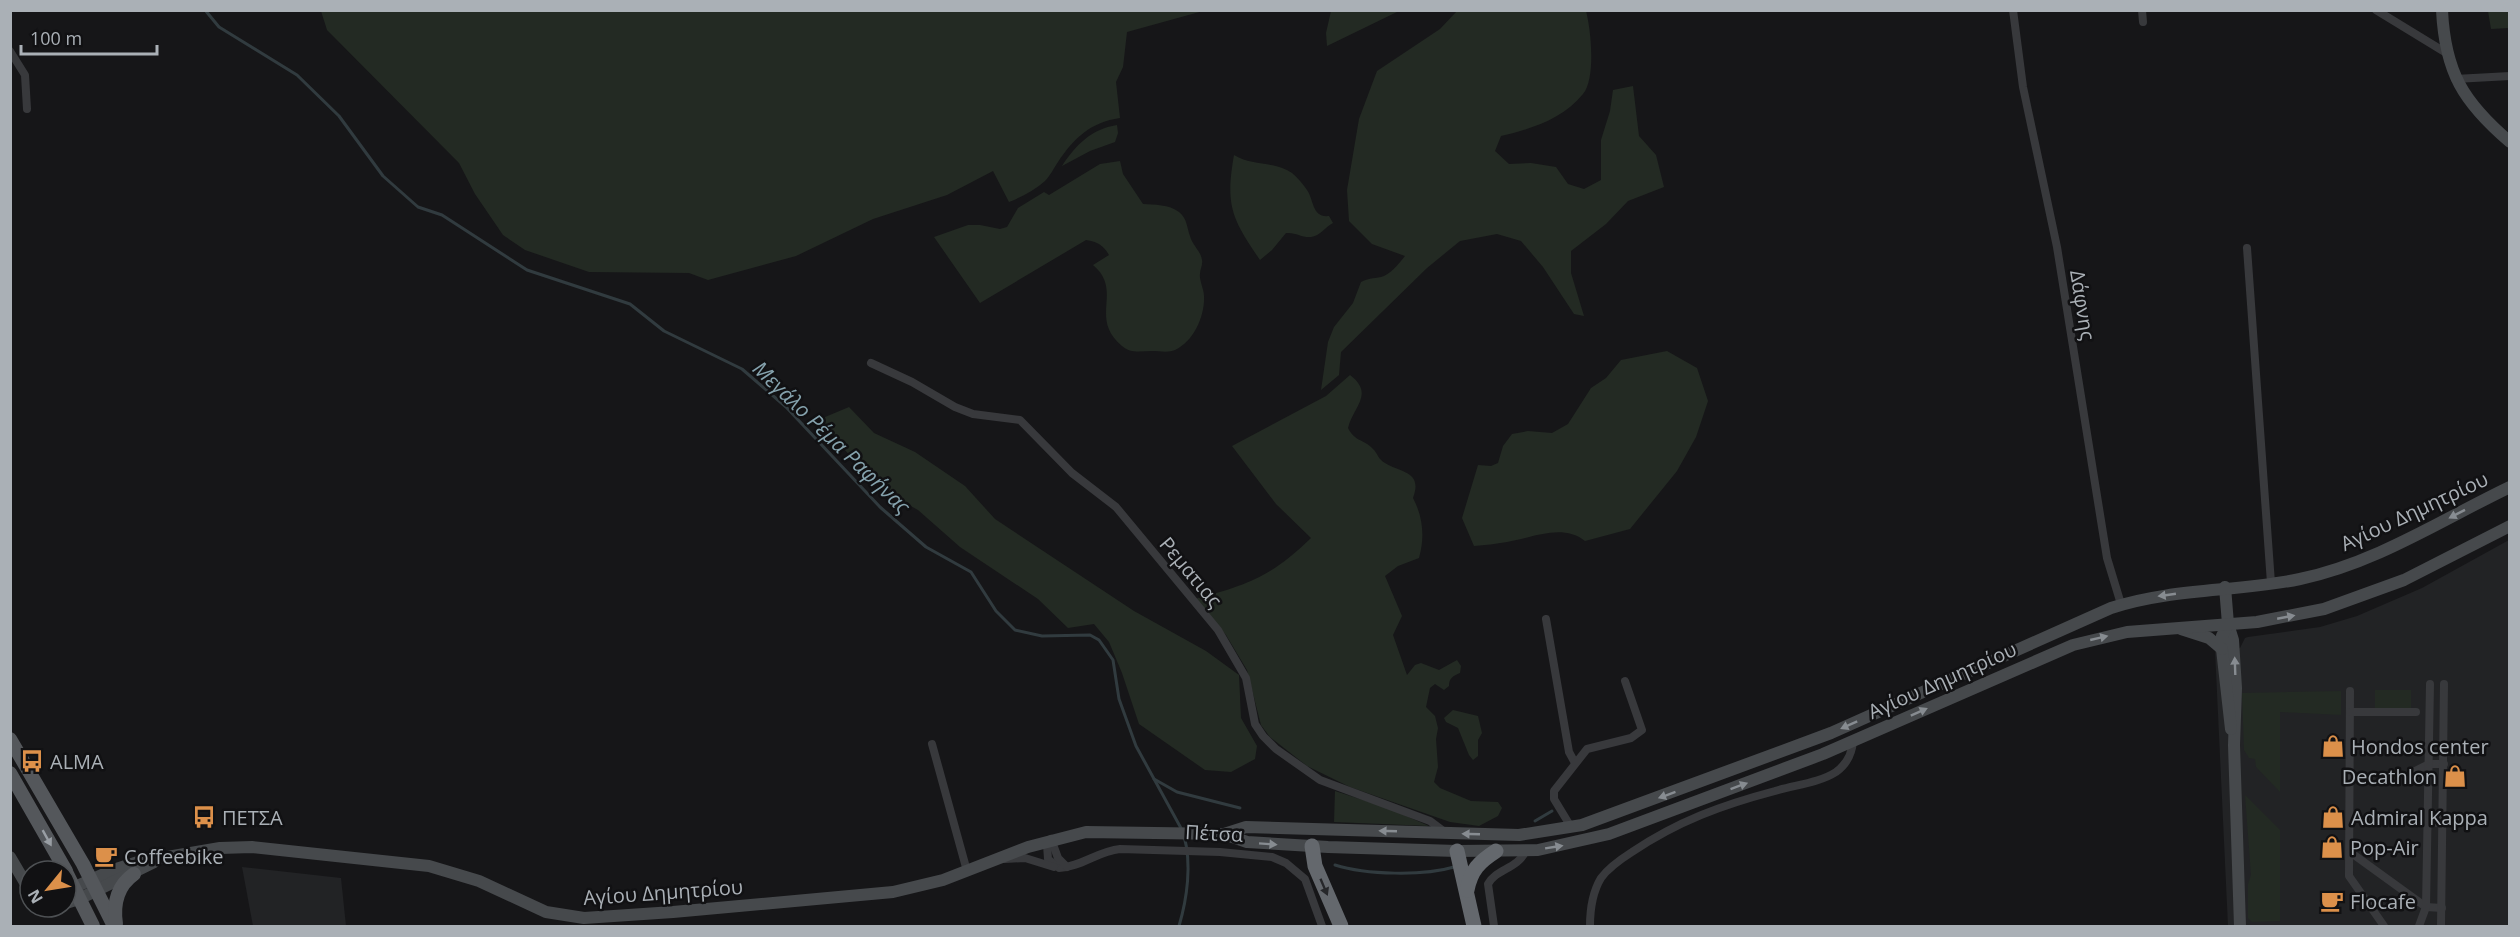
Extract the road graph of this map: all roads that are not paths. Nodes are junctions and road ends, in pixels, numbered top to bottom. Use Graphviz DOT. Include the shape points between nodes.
graph roads {
  1 [pos="2013,10"];
  2 [pos="2142,10"];
  3 [pos="2376,10"];
  4 [pos="2442,10"];
  5 [pos="2143,22"];
  6 [pos="10,51"];
  7 [pos="2448,54"];
  8 [pos="2510,76"];
  9 [pos="2456,79"];
  10 [pos="27,109"];
  11 [pos="2510,142"];
  12 [pos="2247,248"];
  13 [pos="870,363"];
  14 [pos="2510,488"];
  15 [pos="2510,526"];
  16 [pos="2271,583"];
  17 [pos="2225,588"];
  18 [pos="2121,604"];
  19 [pos="1546,619"];
  20 [pos="2228,624"];
  21 [pos="2177,628"];
  22 [pos="2222,649"];
  23 [pos="1625,681"];
  24 [pos="2430,684"];
  25 [pos="2444,684"];
  26 [pos="2350,691"];
  27 [pos="2350,712"];
  28 [pos="2416,712"];
  29 [pos="10,739"];
  30 [pos="1853,741"];
  31 [pos="932,744"];
  32 [pos="2234,745"];
  33 [pos="1575,763"];
  34 [pos="2429,764"];
  35 [pos="2444,764"];
  36 [pos="2415,771"];
  37 [pos="10,773"];
  38 [pos="2415,822"];
  39 [pos="2428,822"];
  40 [pos="2443,823"];
  41 [pos="1571,827"];
  42 [pos="1313,829"];
  43 [pos="1446,833"];
  44 [pos="1224,834"];
  45 [pos="1052,839"];
  46 [pos="1312,846"];
  47 [pos="1387,849"];
  48 [pos="1457,851"];
  49 [pos="1496,851"];
  50 [pos="1526,851"];
  51 [pos="2350,852"];
  52 [pos="10,856"];
  53 [pos="59,859"];
  54 [pos="996,859"];
  55 [pos="158,860"];
  56 [pos="1063,867"];
  57 [pos="18,870"];
  58 [pos="968,871"];
  59 [pos="134,874"];
  60 [pos="94,885"];
  61 [pos="78,892"];
  62 [pos="1467,893"];
  63 [pos="78,905"];
  64 [pos="2426,907"];
  65 [pos="2442,908"];
  66 [pos="93,927"];
  67 [pos="115,927"];
  68 [pos="1322,927"];
  69 [pos="1341,927"];
  70 [pos="1474,927"];
  71 [pos="1494,927"];
  72 [pos="1590,927"];
  73 [pos="2240,927"];
  74 [pos="2384,927"];
  75 [pos="2419,927"];
  76 [pos="2441,927"];
  1 -- 18 [label="street, Δάφνης" via="2023,87 2057,247 2107,558"];
  2 -- 5 [label="street"];
  3 -- 7 [label="street"];
  4 -- 7 [label="street"];
  6 -- 10 [label="street" via="25,75"];
  7 -- 9 [label="street"];
  8 -- 9 [label="street"];
  9 -- 11 [label="street" via="2469,101"];
  12 -- 16 [label="street"];
  13 -- 43 [label="street, Ρεματιας" via="902,376 955,408 1020,420 1072,473 1116,507 1218,630 1246,678 1255,724 1276,749 1320,780 1430,820"];
  14 -- 16 [label="street, Αγίου Δημητρίου, one-way" via="2367,558 2307,577"];
  20 -- 15 [label="street, Αγίου Δημητρίου, one-way" via="2290,616 2356,599 2419,573"];
  16 -- 17 [label="street, Αγίου Δημητρίου"];
  17 -- 18 [label="street, Αγίου Δημητρίου, one-way"];
  17 -- 20 [label="street"];
  18 -- 41 [label="street, Αγίου Δημητρίου, one-way" via="1817,739"];
  19 -- 33 [label="street" via="1569,752"];
  20 -- 21 [label="street, Αγίου Δημητρίου"];
  20 -- 22 [label="street" via="2222,636"];
  32 -- 20 [label="street, one-way" via="2237,713 2234,653"];
  21 -- 22 [label="street" via="2209,638"];
  30 -- 21 [label="street, Αγίου Δημητρίου, one-way" via="2063,648 2119,633"];
  22 -- 32 [label="street"];
  23 -- 33 [label="street" via="1642,725 1640,733 1591,747"];
  24 -- 34 [label="street"];
  25 -- 35 [label="street"];
  26 -- 27 [label="street"];
  27 -- 28 [label="street"];
  27 -- 51 [label="street"];
  29 -- 60 [label="main road"];
  50 -- 30 [label="street, Αγίου Δημητρίου, one-way" via="1609,834"];
  30 -- 72 [label="street" via="1849,759 1833,774 1689,818 1620,860 1596,888"];
  31 -- 58 [label="street"];
  32 -- 73 [label="street"];
  33 -- 41 [label="street" via="1553,794"];
  34 -- 35 [label="street"];
  34 -- 36 [label="street"];
  34 -- 39 [label="street"];
  35 -- 40 [label="street"];
  37 -- 53 [label="main road, one-way"];
  38 -- 39 [label="street"];
  39 -- 40 [label="street"];
  39 -- 64 [label="street"];
  40 -- 65 [label="street"];
  41 -- 43 [label="street, Αγίου Δημητρίου, one-way" via="1519,835"];
  43 -- 42 [label="street, Πέτσα, one-way"];
  42 -- 44 [label="street, Πέτσα" via="1246,827"];
  42 -- 46 [label="street"];
  43 -- 48 [label="street"];
  44 -- 45 [label="street, Πέτσα" via="1086,832"];
  44 -- 46 [label="street, Πέτσα, one-way" via="1247,842"];
  45 -- 54 [label="street, Πέτσα"];
  45 -- 56 [label="street"];
  46 -- 47 [label="street, Πέτσα"];
  46 -- 69 [label="highway, one-way" via="1315,866"];
  47 -- 48 [label="street, Αγίου Δημητρίου"];
  48 -- 49 [label="street, Αγίου Δημητρίου"];
  48 -- 62 [label="highway"];
  49 -- 50 [label="street, Αγίου Δημητρίου"];
  49 -- 62 [label="highway" via="1472,871"];
  50 -- 71 [label="street" via="1519,862 1495,875 1488,884"];
  51 -- 64 [label="street"];
  51 -- 74 [label="street" via="2349,876"];
  52 -- 57 [label="street"];
  54 -- 56 [label="street" via="1026,858"];
  54 -- 58 [label="street, Αγίου Δημητρίου"];
  55 -- 58 [label="street, Αγίου Δημητρίου" via="210,849 252,847 429,866 479,881 546,912 584,918 892,892"];
  55 -- 59 [label="street"];
  55 -- 60 [label="street" via="126,865"];
  56 -- 68 [label="street, Πέτσα" via="1120,849 1272,857 1305,879"];
  59 -- 60 [label="street"];
  59 -- 67 [label="main road" via="117,897"];
  60 -- 61 [label="street"];
  60 -- 67 [label="main road"];
  62 -- 70 [label="highway"];
  63 -- 66 [label="main road"];
  64 -- 65 [label="street"];
  64 -- 75 [label="street"];
  65 -- 76 [label="street"];
}
